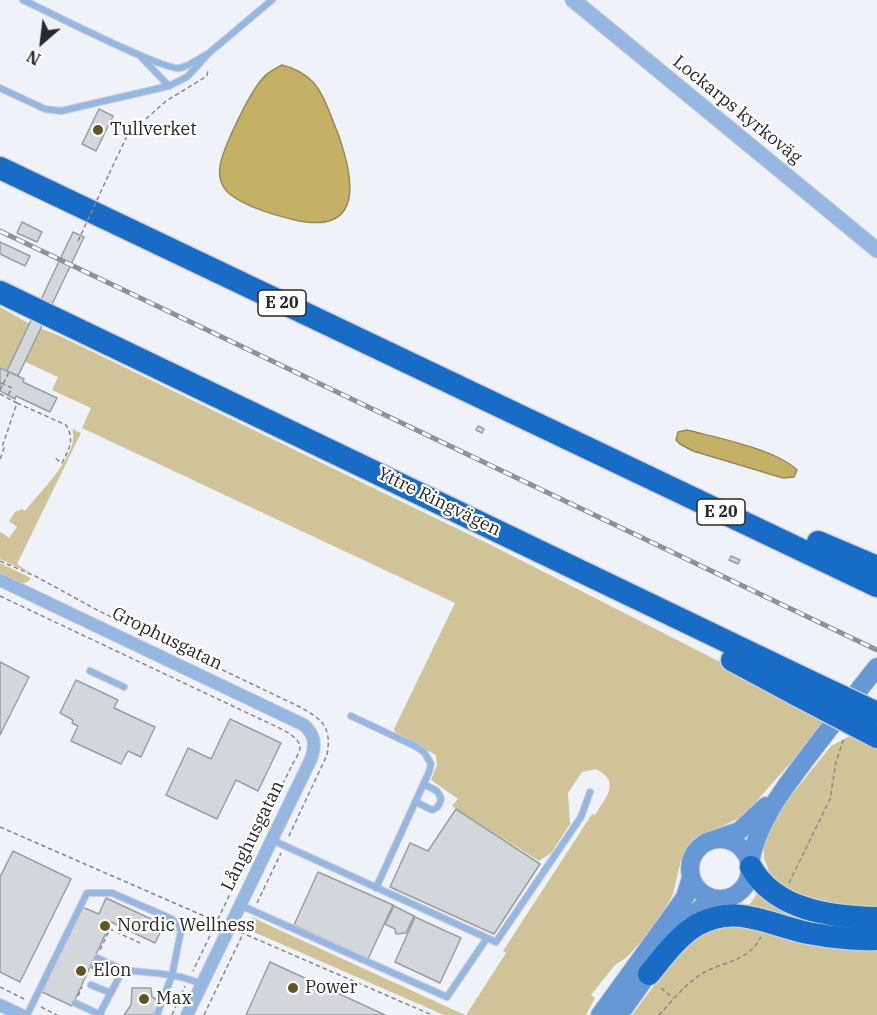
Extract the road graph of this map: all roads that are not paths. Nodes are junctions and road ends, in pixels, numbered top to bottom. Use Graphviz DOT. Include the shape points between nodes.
graph roads {
  1 [pos="23,0"];
  2 [pos="272,0"];
  3 [pos="573,0"];
  4 [pos="209,53"];
  5 [pos="139,55"];
  6 [pos="169,86"];
  7 [pos="0,88"];
  8 [pos="0,168"];
  9 [pos="877,250"];
  10 [pos="0,292"];
  11 [pos="564,438"];
  12 [pos="877,567"];
  13 [pos="0,580"];
  14 [pos="877,586"];
  15 [pos="877,666"];
  16 [pos="90,671"];
  17 [pos="124,687"];
  18 [pos="803,688"];
  19 [pos="877,713"];
  20 [pos="351,716"];
  21 [pos="314,737"];
  22 [pos="877,737"];
  23 [pos="790,781"];
  24 [pos="424,784"];
  25 [pos="590,792"];
  26 [pos="416,802"];
  27 [pos="716,839"];
  28 [pos="272,840"];
  29 [pos="750,865"];
  30 [pos="691,878"];
  31 [pos="375,888"];
  32 [pos="721,899"];
  33 [pos="240,905"];
  34 [pos="877,918"];
  35 [pos="487,938"];
  36 [pos="843,938"];
  37 [pos="877,939"];
  38 [pos="97,958"];
  39 [pos="123,970"];
  40 [pos="172,975"];
  41 [pos="654,980"];
  42 [pos="201,984"];
  43 [pos="91,985"];
  44 [pos="111,993"];
  45 [pos="75,1003"];
  46 [pos="0,1005"];
  47 [pos="195,1014"];
  48 [pos="21,1015"];
  49 [pos="27,1015"];
  50 [pos="100,1015"];
  51 [pos="157,1015"];
  52 [pos="600,1015"];
  53 [pos="619,1015"];
  1 -- 5 [label="lane"];
  2 -- 4 [label="lane"];
  3 -- 9 [label="street, Lockarps kyrkoväg"];
  4 -- 5 [label="lane" via="180,68"];
  4 -- 6 [label="lane" via="187,77"];
  5 -- 6 [label="lane"];
  6 -- 7 [label="lane" via="61,111 45,110"];
  8 -- 11 [label="highway, E 20"];
  10 -- 18 [label="highway, Yttre Ringvägen" via="424,495"];
  11 -- 12 [label="highway"];
  11 -- 14 [label="highway, E 20"];
  13 -- 21 [label="street, Grophusgatan" via="304,724"];
  15 -- 23 [label="main road"];
  16 -- 17 [label="lane"];
  18 -- 19 [label="highway, Yttre Ringvägen, bridge"];
  18 -- 22 [label="highway, bridge"];
  20 -- 24 [label="lane" via="424,752 431,764"];
  21 -- 28 [label="street, Långhusgatan" via="311,759"];
  23 -- 27 [label="main road" via="752,821 739,831"];
  23 -- 29 [label="main road" via="757,835"];
  24 -- 26 [label="lane"];
  24 -- 26 [label="lane" via="437,791 440,804 432,810"];
  25 -- 35 [label="lane" via="581,817 496,942"];
  26 -- 31 [label="lane"];
  27 -- 29 [label="main road" via="738,844"];
  27 -- 30 [label="main road" via="706,842 692,857"];
  28 -- 31 [label="lane"];
  28 -- 33 [label="street, Långhusgatan"];
  29 -- 32 [label="main road" via="745,887"];
  29 -- 34 [label="highway" via="777,896 802,907"];
  30 -- 32 [label="main road" via="700,892"];
  30 -- 52 [label="main road" via="685,897"];
  31 -- 35 [label="lane"];
  32 -- 36 [label="highway"];
  32 -- 41 [label="main road" via="692,914"];
  33 -- 35 [label="lane" via="447,997"];
  33 -- 42 [label="street, Långhusgatan"];
  36 -- 37 [label="highway"];
  36 -- 41 [label="highway" via="750,916 713,918 681,937"];
  38 -- 39 [label="lane"];
  39 -- 40 [label="lane"];
  39 -- 44 [label="lane"];
  40 -- 42 [label="lane"];
  40 -- 49 [label="lane" via="181,931 172,919 112,893 87,892"];
  40 -- 51 [label="lane"];
  41 -- 53 [label="main road"];
  42 -- 47 [label="street, Långhusgatan"];
  43 -- 44 [label="lane"];
  44 -- 50 [label="lane"];
  45 -- 50 [label="lane"];
  46 -- 48 [label="street"];
}
